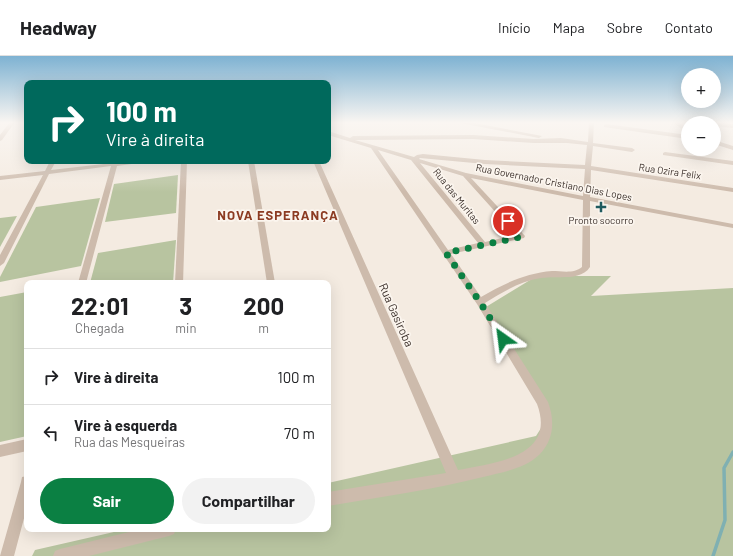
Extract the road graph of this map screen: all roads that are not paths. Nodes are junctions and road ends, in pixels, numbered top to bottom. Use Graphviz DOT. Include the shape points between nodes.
graph roads {
  1 [pos="367,145"];
  2 [pos="590,145"];
  3 [pos="599,145"];
  4 [pos="373,147"];
  5 [pos="632,150"];
  6 [pos="665,154"];
  7 [pos="414,160"];
  8 [pos="733,163"];
  9 [pos="52,164"];
  10 [pos="106,164"];
  11 [pos="114,164"];
  12 [pos="184,164"];
  13 [pos="251,164"];
  14 [pos="317,164"];
  15 [pos="587,167"];
  16 [pos="48,171"];
  17 [pos="465,174"];
  18 [pos="0,178"];
  19 [pos="733,190"];
  20 [pos="587,199"];
  21 [pos="733,226"];
  22 [pos="483,245"];
  23 [pos="446,253"];
  24 [pos="0,263"];
  25 [pos="83,280"];
  26 [pos="179,280"];
  27 [pos="270,280"];
  28 [pos="480,302"];
  29 [pos="24,446"];
  30 [pos="0,451"];
  31 [pos="455,478"];
  32 [pos="24,493"];
  33 [pos="331,499"];
  34 [pos="157,532"];
  35 [pos="7,556"];
  36 [pos="60,556"];
  1 -- 4 [label="street, Rua Governador Cristiano Dias Lopes"];
  2 -- 15 [label="street"];
  3 -- 5 [label="street"];
  4 -- 7 [label="street, Rua Governador Cristiano Dias Lopes"];
  4 -- 23 [label="street"];
  6 -- 8 [label="street"];
  7 -- 15 [label="street, Rua Ozira Felix" via="423,156"];
  7 -- 17 [label="street, Rua Governador Cristiano Dias Lopes"];
  7 -- 22 [label="street, Rua das Muritas"];
  9 -- 16 [label="street"];
  10 -- 16 [label="street"];
  11 -- 25 [label="street"];
  12 -- 26 [label="street"];
  13 -- 27 [label="street"];
  14 -- 31 [label="street, Rua Gasiroba"];
  15 -- 19 [label="street, Rua Ozira Felix"];
  15 -- 20 [label="street"];
  16 -- 18 [label="street"];
  16 -- 24 [label="street"];
  17 -- 20 [label="street, Rua Governador Cristiano Dias Lopes"];
  17 -- 22 [label="street" via="521,236"];
  20 -- 21 [label="street, Rua Governador Cristiano Dias Lopes"];
  20 -- 28 [label="street" via="585,270 578,273 537,275 520,280"];
  22 -- 23 [label="street"];
  23 -- 28 [label="street"];
  28 -- 31 [label="street" via="542,402 548,424 546,434 538,447 515,463"];
  29 -- 30 [label="street"];
  31 -- 33 [label="street"];
  32 -- 35 [label="street"];
  34 -- 36 [label="street"];
}
